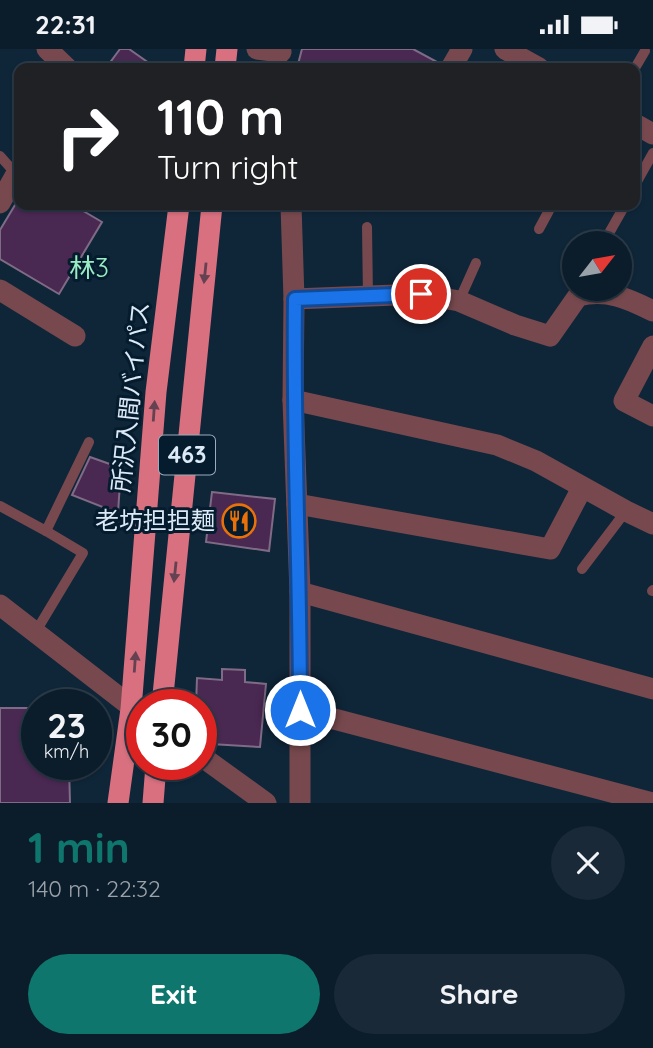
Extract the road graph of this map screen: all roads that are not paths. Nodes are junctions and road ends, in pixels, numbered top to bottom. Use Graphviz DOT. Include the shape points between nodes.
graph roads {
  1 [pos="47,49"];
  2 [pos="257,49"];
  3 [pos="505,49"];
  4 [pos="645,51"];
  5 [pos="282,56"];
  6 [pos="535,62"];
  7 [pos="62,63"];
  8 [pos="638,63"];
  9 [pos="653,153"];
  10 [pos="0,156"];
  11 [pos="14,168"];
  12 [pos="640,176"];
  13 [pos="14,179"];
  14 [pos="0,203"];
  15 [pos="178,210"];
  16 [pos="212,210"];
  17 [pos="291,210"];
  18 [pos="550,210"];
  19 [pos="622,210"];
  20 [pos="367,227"];
  21 [pos="540,229"];
  22 [pos="610,231"];
  23 [pos="476,263"];
  24 [pos="0,291"];
  25 [pos="368,297"];
  26 [pos="295,299"];
  27 [pos="459,301"];
  28 [pos="653,311"];
  29 [pos="75,336"];
  30 [pos="653,346"];
  31 [pos="293,400"];
  32 [pos="653,416"];
  33 [pos="89,442"];
  34 [pos="582,488"];
  35 [pos="297,504"];
  36 [pos="0,506"];
  37 [pos="626,511"];
  38 [pos="653,524"];
  39 [pos="46,531"];
  40 [pos="582,569"];
  41 [pos="300,593"];
  42 [pos="0,605"];
  43 [pos="35,633"];
  44 [pos="137,689"];
  45 [pos="164,689"];
  46 [pos="653,689"];
  47 [pos="126,704"];
  48 [pos="300,710"];
  49 [pos="126,763"];
  50 [pos="217,768"];
  51 [pos="155,780"];
  52 [pos="653,802"];
  53 [pos="118,803"];
  54 [pos="153,803"];
  55 [pos="266,803"];
  56 [pos="300,803"];
  1 -- 7 [label="street"];
  2 -- 5 [label="street"];
  3 -- 6 [label="street"];
  4 -- 8 [label="lane"];
  9 -- 12 [label="lane"];
  10 -- 11 [label="lane"];
  13 -- 14 [label="street"];
  44 -- 15 [label="highway, 所沢入間バイパス / 463, one-way" via="156,392"];
  16 -- 45 [label="highway, 463, one-way"];
  17 -- 26 [label="street"];
  18 -- 21 [label="lane"];
  19 -- 22 [label="lane"];
  20 -- 25 [label="lane"];
  23 -- 27 [label="lane"];
  24 -- 29 [label="street"];
  25 -- 26 [label="street"];
  25 -- 27 [label="street" via="421,294"];
  26 -- 31 [label="street"];
  27 -- 28 [label="street" via="550,336 578,296 594,292 619,295"];
  30 -- 32 [label="street" via="624,401"];
  31 -- 34 [label="street" via="497,445"];
  31 -- 35 [label="street"];
  33 -- 39 [label="lane"];
  34 -- 35 [label="street" via="550,549"];
  34 -- 37 [label="street"];
  35 -- 41 [label="street"];
  36 -- 39 [label="lane"];
  37 -- 38 [label="street"];
  37 -- 40 [label="lane"];
  39 -- 43 [label="lane" via="83,553"];
  41 -- 46 [label="street"];
  41 -- 48 [label="street"];
  42 -- 43 [label="street"];
  43 -- 47 [label="street"];
  48 -- 52 [label="street"];
  48 -- 56 [label="street"];
  49 -- 53 [label="highway, 所沢入間バイパス / 463"];
  50 -- 55 [label="street"];
  51 -- 54 [label="highway"];
}
